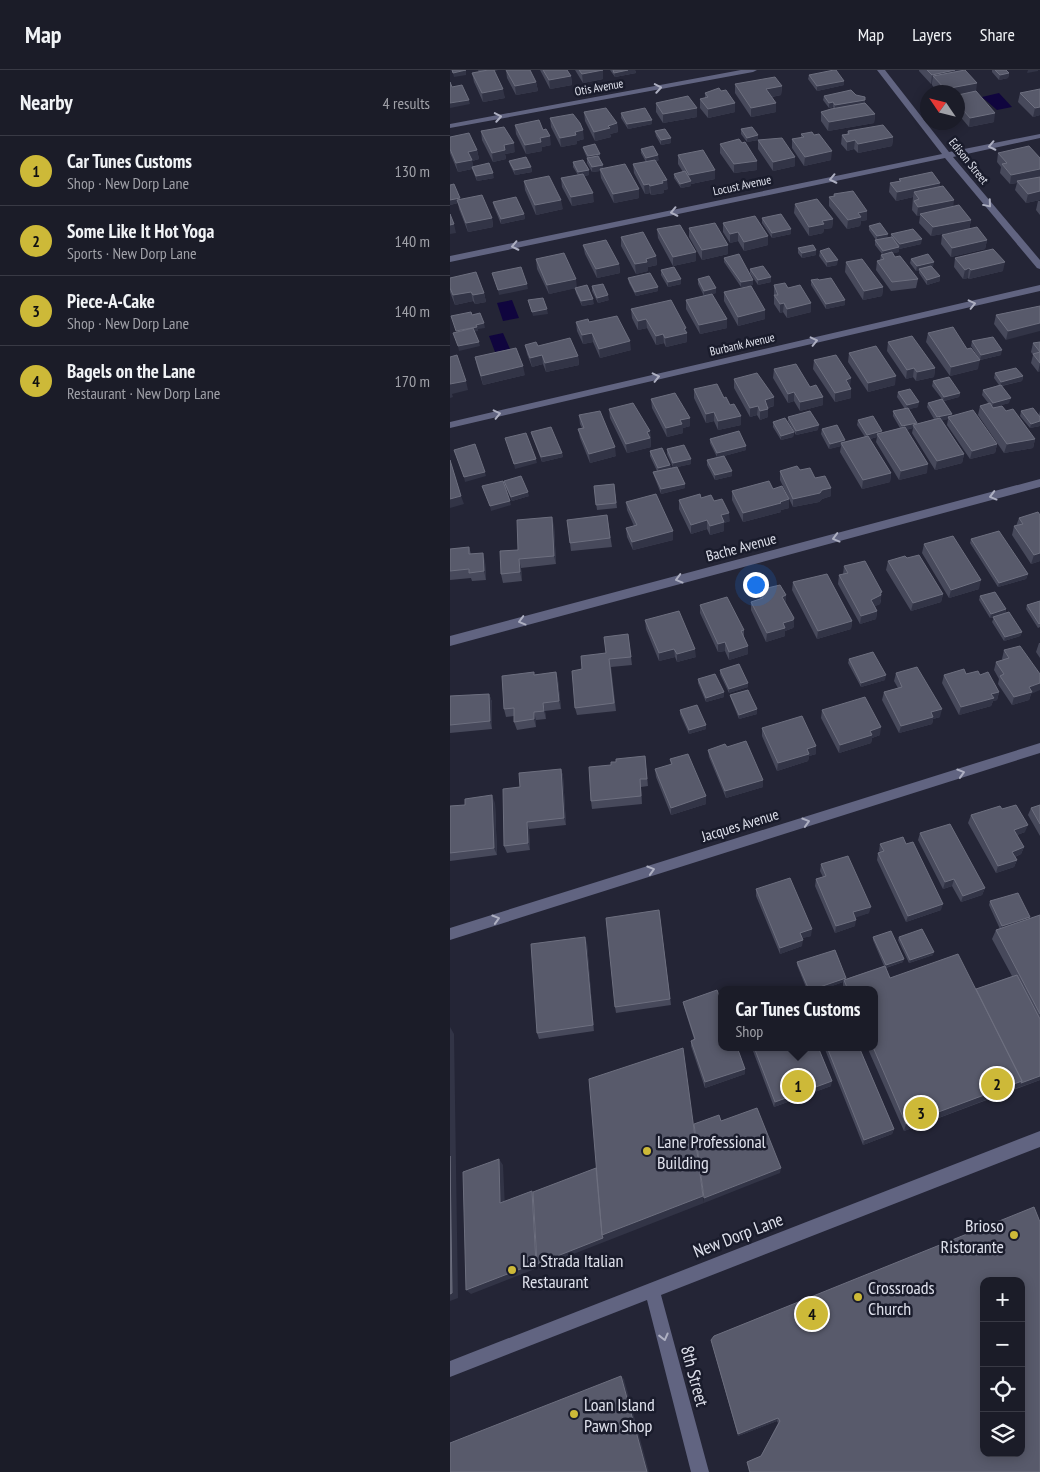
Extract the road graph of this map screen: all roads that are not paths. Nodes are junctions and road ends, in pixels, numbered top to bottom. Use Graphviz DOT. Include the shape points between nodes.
graph roads {
  1 [pos="753,70"];
  2 [pos="881,70"];
  3 [pos="450,126"];
  4 [pos="1040,136"];
  5 [pos="948,156"];
  6 [pos="450,259"];
  7 [pos="1040,266"];
  8 [pos="1040,288"];
  9 [pos="450,425"];
  10 [pos="1040,483"];
  11 [pos="450,641"];
  12 [pos="1040,748"];
  13 [pos="450,934"];
  14 [pos="1039,1143"];
  15 [pos="652,1290"];
  16 [pos="450,1369"];
  17 [pos="700,1472"];
  3 -- 1 [label="street, Otis Avenue, one-way"];
  2 -- 5 [label="street, Edison Street"];
  4 -- 5 [label="street, Locust Avenue, one-way"];
  5 -- 6 [label="street, Locust Avenue, one-way"];
  5 -- 7 [label="street, Edison Street, one-way"];
  9 -- 8 [label="street, Burbank Avenue, one-way"];
  10 -- 11 [label="street, Bache Avenue, one-way"];
  13 -- 12 [label="street, Jacques Avenue, one-way"];
  14 -- 15 [label="street, New Dorp Lane"];
  15 -- 16 [label="street, New Dorp Lane"];
  15 -- 17 [label="street, 8th Street, one-way"];
}
